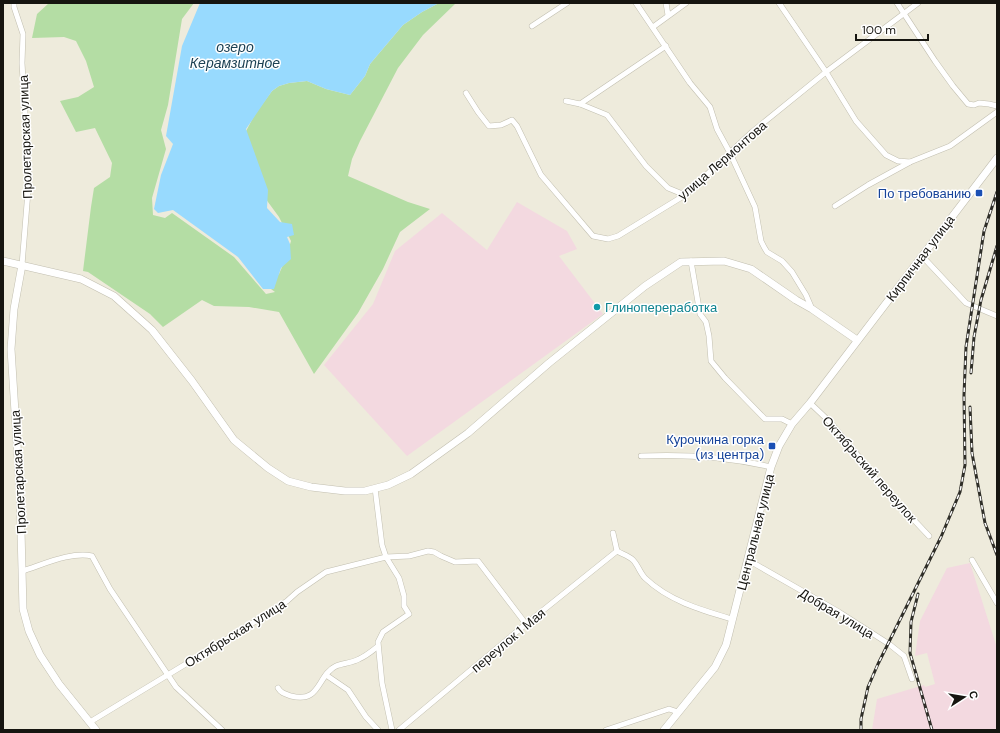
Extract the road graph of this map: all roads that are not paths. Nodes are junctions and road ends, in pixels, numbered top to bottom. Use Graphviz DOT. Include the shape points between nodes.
graph roads {
  1 [pos="14,3"];
  2 [pos="567,3"];
  3 [pos="636,3"];
  4 [pos="666,3"];
  5 [pos="686,3"];
  6 [pos="778,3"];
  7 [pos="897,3"];
  8 [pos="918,3"];
  9 [pos="904,13"];
  10 [pos="668,15"];
  11 [pos="532,26"];
  12 [pos="653,27"];
  13 [pos="666,46"];
  14 [pos="826,72"];
  15 [pos="466,93"];
  16 [pos="566,101"];
  17 [pos="580,104"];
  18 [pos="997,106"];
  19 [pos="997,112"];
  20 [pos="730,153"];
  21 [pos="997,158"];
  22 [pos="910,162"];
  23 [pos="685,195"];
  24 [pos="835,206"];
  25 [pos="922,256"];
  26 [pos="3,261"];
  27 [pos="691,261"];
  28 [pos="22,265"];
  29 [pos="812,309"];
  30 [pos="997,316"];
  31 [pos="858,340"];
  32 [pos="810,403"];
  33 [pos="792,424"];
  34 [pos="641,456"];
  35 [pos="771,467"];
  36 [pos="375,488"];
  37 [pos="613,533"];
  38 [pos="929,536"];
  39 [pos="617,551"];
  40 [pos="386,557"];
  41 [pos="748,560"];
  42 [pos="972,560"];
  43 [pos="22,571"];
  44 [pos="997,603"];
  45 [pos="732,619"];
  46 [pos="526,624"];
  47 [pos="378,647"];
  48 [pos="168,674"];
  49 [pos="326,675"];
  50 [pos="912,679"];
  51 [pos="278,688"];
  52 [pos="678,712"];
  53 [pos="90,722"];
  54 [pos="96,730"];
  55 [pos="222,730"];
  56 [pos="378,730"];
  57 [pos="392,730"];
  58 [pos="399,730"];
  59 [pos="606,730"];
  60 [pos="664,730"];
  1 -- 28 [label="street, Пролетарская улица" via="23,34 22,63 29,179"];
  2 -- 11 [label="street"];
  3 -- 12 [label="street"];
  4 -- 10 [label="street"];
  5 -- 10 [label="street"];
  6 -- 14 [label="street"];
  7 -- 9 [label="street"];
  8 -- 9 [label="street, улица Лермонтова"];
  9 -- 14 [label="street, улица Лермонтова"];
  9 -- 18 [label="street" via="934,61 968,104"];
  10 -- 12 [label="street"];
  12 -- 13 [label="street"];
  13 -- 17 [label="street"];
  13 -- 20 [label="street" via="690,83 710,107 717,129"];
  14 -- 20 [label="street, улица Лермонтова"];
  14 -- 22 [label="street" via="856,121 886,155 898,161"];
  15 -- 23 [label="street, улица Лермонтова" via="489,126 501,125 512,120 547,182 597,238 618,236"];
  16 -- 17 [label="street"];
  17 -- 23 [label="street" via="607,115 646,166 668,188"];
  19 -- 22 [label="street" via="950,146"];
  20 -- 23 [label="street, улица Лермонтова"];
  20 -- 29 [label="street" via="755,207 764,247 792,272"];
  21 -- 25 [label="street, Кирпичная улица"];
  22 -- 24 [label="street"];
  25 -- 30 [label="street" via="966,304"];
  25 -- 31 [label="street, Кирпичная улица"];
  26 -- 28 [label="street"];
  27 -- 29 [label="street" via="724,261 751,269"];
  27 -- 33 [label="street" via="700,314 706,322 709,336 711,360 725,378 766,419 782,419"];
  27 -- 36 [label="street" via="681,262 645,286 549,363 468,433 411,474"];
  28 -- 36 [label="street" via="81,279 114,296 152,330 234,440 288,481 345,491"];
  28 -- 43 [label="street, Пролетарская улица" via="14,309 11,349"];
  29 -- 31 [label="street"];
  31 -- 32 [label="street, Центральная улица"];
  32 -- 33 [label="street, Центральная улица"];
  32 -- 38 [label="street, Октябрьский переулок" via="830,422 878,482"];
  33 -- 35 [label="street, Центральная улица" via="779,446"];
  34 -- 35 [label="street" via="714,457"];
  35 -- 41 [label="street, Центральная улица"];
  36 -- 40 [label="street" via="382,545"];
  37 -- 39 [label="street"];
  39 -- 45 [label="street" via="632,560 644,578 680,601"];
  39 -- 46 [label="street, переулок 1 Мая"];
  40 -- 46 [label="street, Октябрьская улица" via="410,556 428,551 456,562 478,561"];
  40 -- 47 [label="street" via="399,578 404,606 409,614 388,628 379,638"];
  40 -- 48 [label="street, Октябрьская улица" via="326,572 281,605"];
  41 -- 45 [label="street, Центральная улица"];
  41 -- 50 [label="street, Добрая улица" via="889,644 904,656"];
  42 -- 44 [label="street"];
  43 -- 48 [label="street" via="64,558 86,554 92,556 110,589"];
  43 -- 53 [label="street, Пролетарская улица" via="23,610 29,631 40,655 59,684"];
  45 -- 52 [label="street, Центральная улица" via="726,645 718,663"];
  46 -- 58 [label="street, переулок 1 Мая"];
  47 -- 49 [label="street" via="359,659 336,667"];
  47 -- 57 [label="street" via="382,684"];
  48 -- 53 [label="street, Октябрьская улица"];
  48 -- 55 [label="street" via="176,686"];
  49 -- 51 [label="street" via="317,690 298,698 284,694"];
  49 -- 56 [label="street" via="348,690"];
  52 -- 59 [label="street" via="668,709"];
  52 -- 60 [label="street, Центральная улица"];
  53 -- 54 [label="street, Пролетарская улица"];
}
